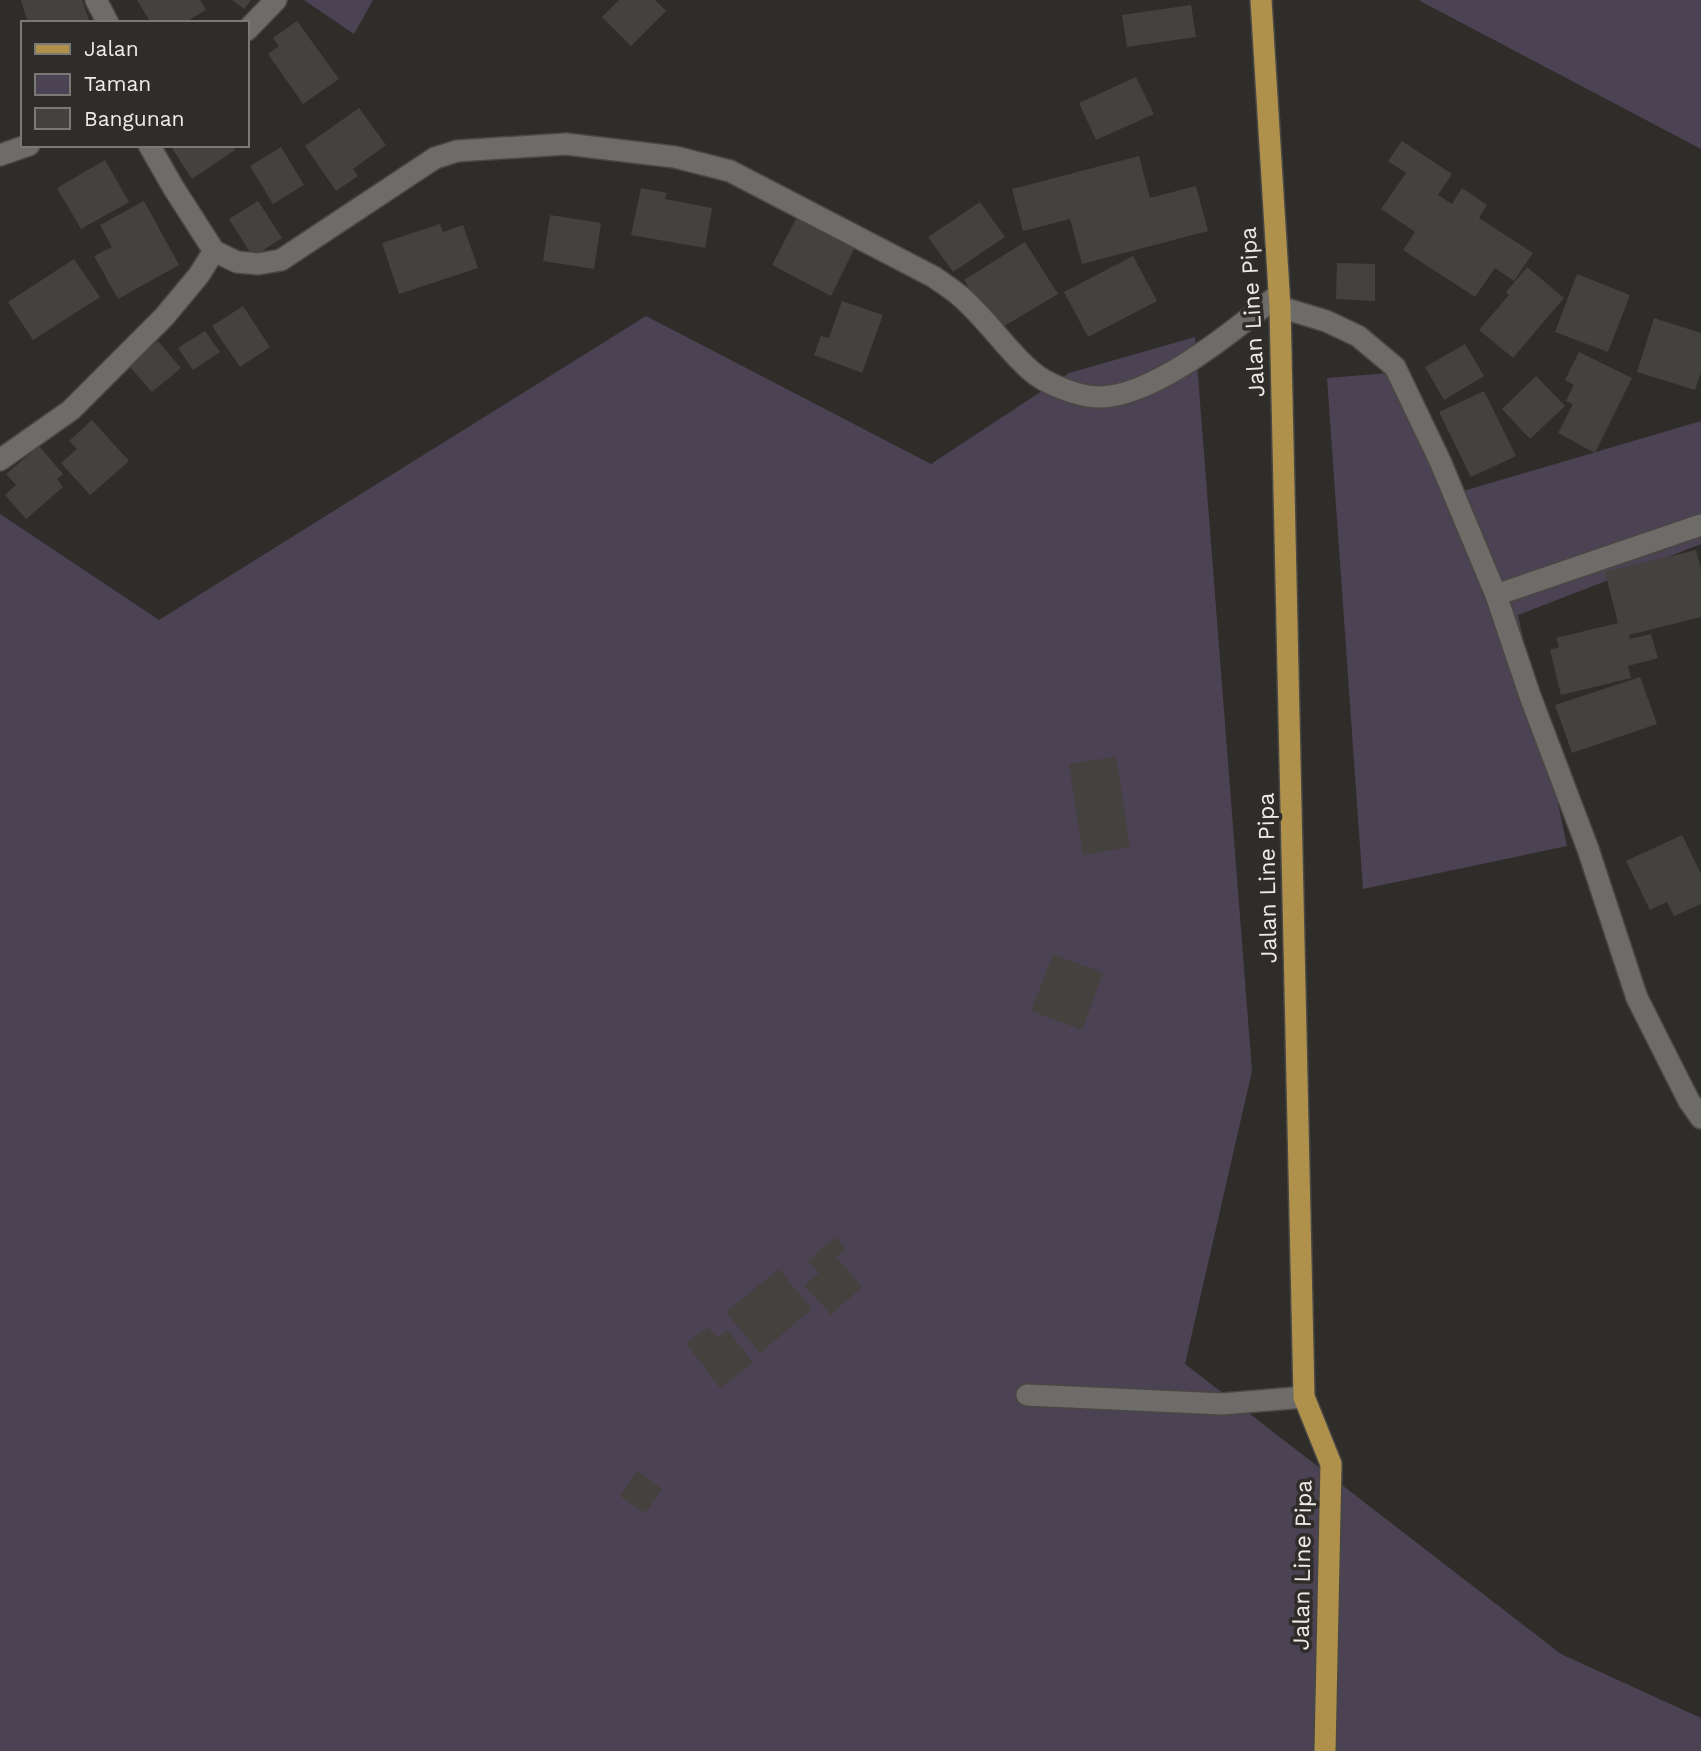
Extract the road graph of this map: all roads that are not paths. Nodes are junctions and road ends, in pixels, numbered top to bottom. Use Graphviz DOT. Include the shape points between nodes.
graph roads {
  1 [pos="96,0"];
  2 [pos="276,0"];
  3 [pos="1261,0"];
  4 [pos="107,21"];
  5 [pos="248,29"];
  6 [pos="23,147"];
  7 [pos="150,147"];
  8 [pos="0,155"];
  9 [pos="214,251"];
  10 [pos="1280,301"];
  11 [pos="0,460"];
  12 [pos="1701,525"];
  13 [pos="1496,595"];
  14 [pos="1701,1118"];
  15 [pos="1027,1395"];
  16 [pos="1304,1398"];
  17 [pos="1325,1751"];
  1 -- 4 [label="street"];
  2 -- 5 [label="street"];
  3 -- 10 [label="main road, Jalan Line Pipa"];
  6 -- 8 [label="street"];
  7 -- 9 [label="street"];
  9 -- 10 [label="street" via="237,262 281,260 435,158 457,151 566,144 675,156 730,171 934,277 960,296 1047,383 1098,397 1161,378"];
  9 -- 11 [label="street" via="164,317 71,410"];
  10 -- 13 [label="street" via="1358,336 1395,367"];
  10 -- 16 [label="main road, Jalan Line Pipa"];
  12 -- 13 [label="street"];
  13 -- 14 [label="street" via="1637,998"];
  15 -- 16 [label="street" via="1223,1404"];
  16 -- 17 [label="main road, Jalan Line Pipa" via="1331,1464"];
}
